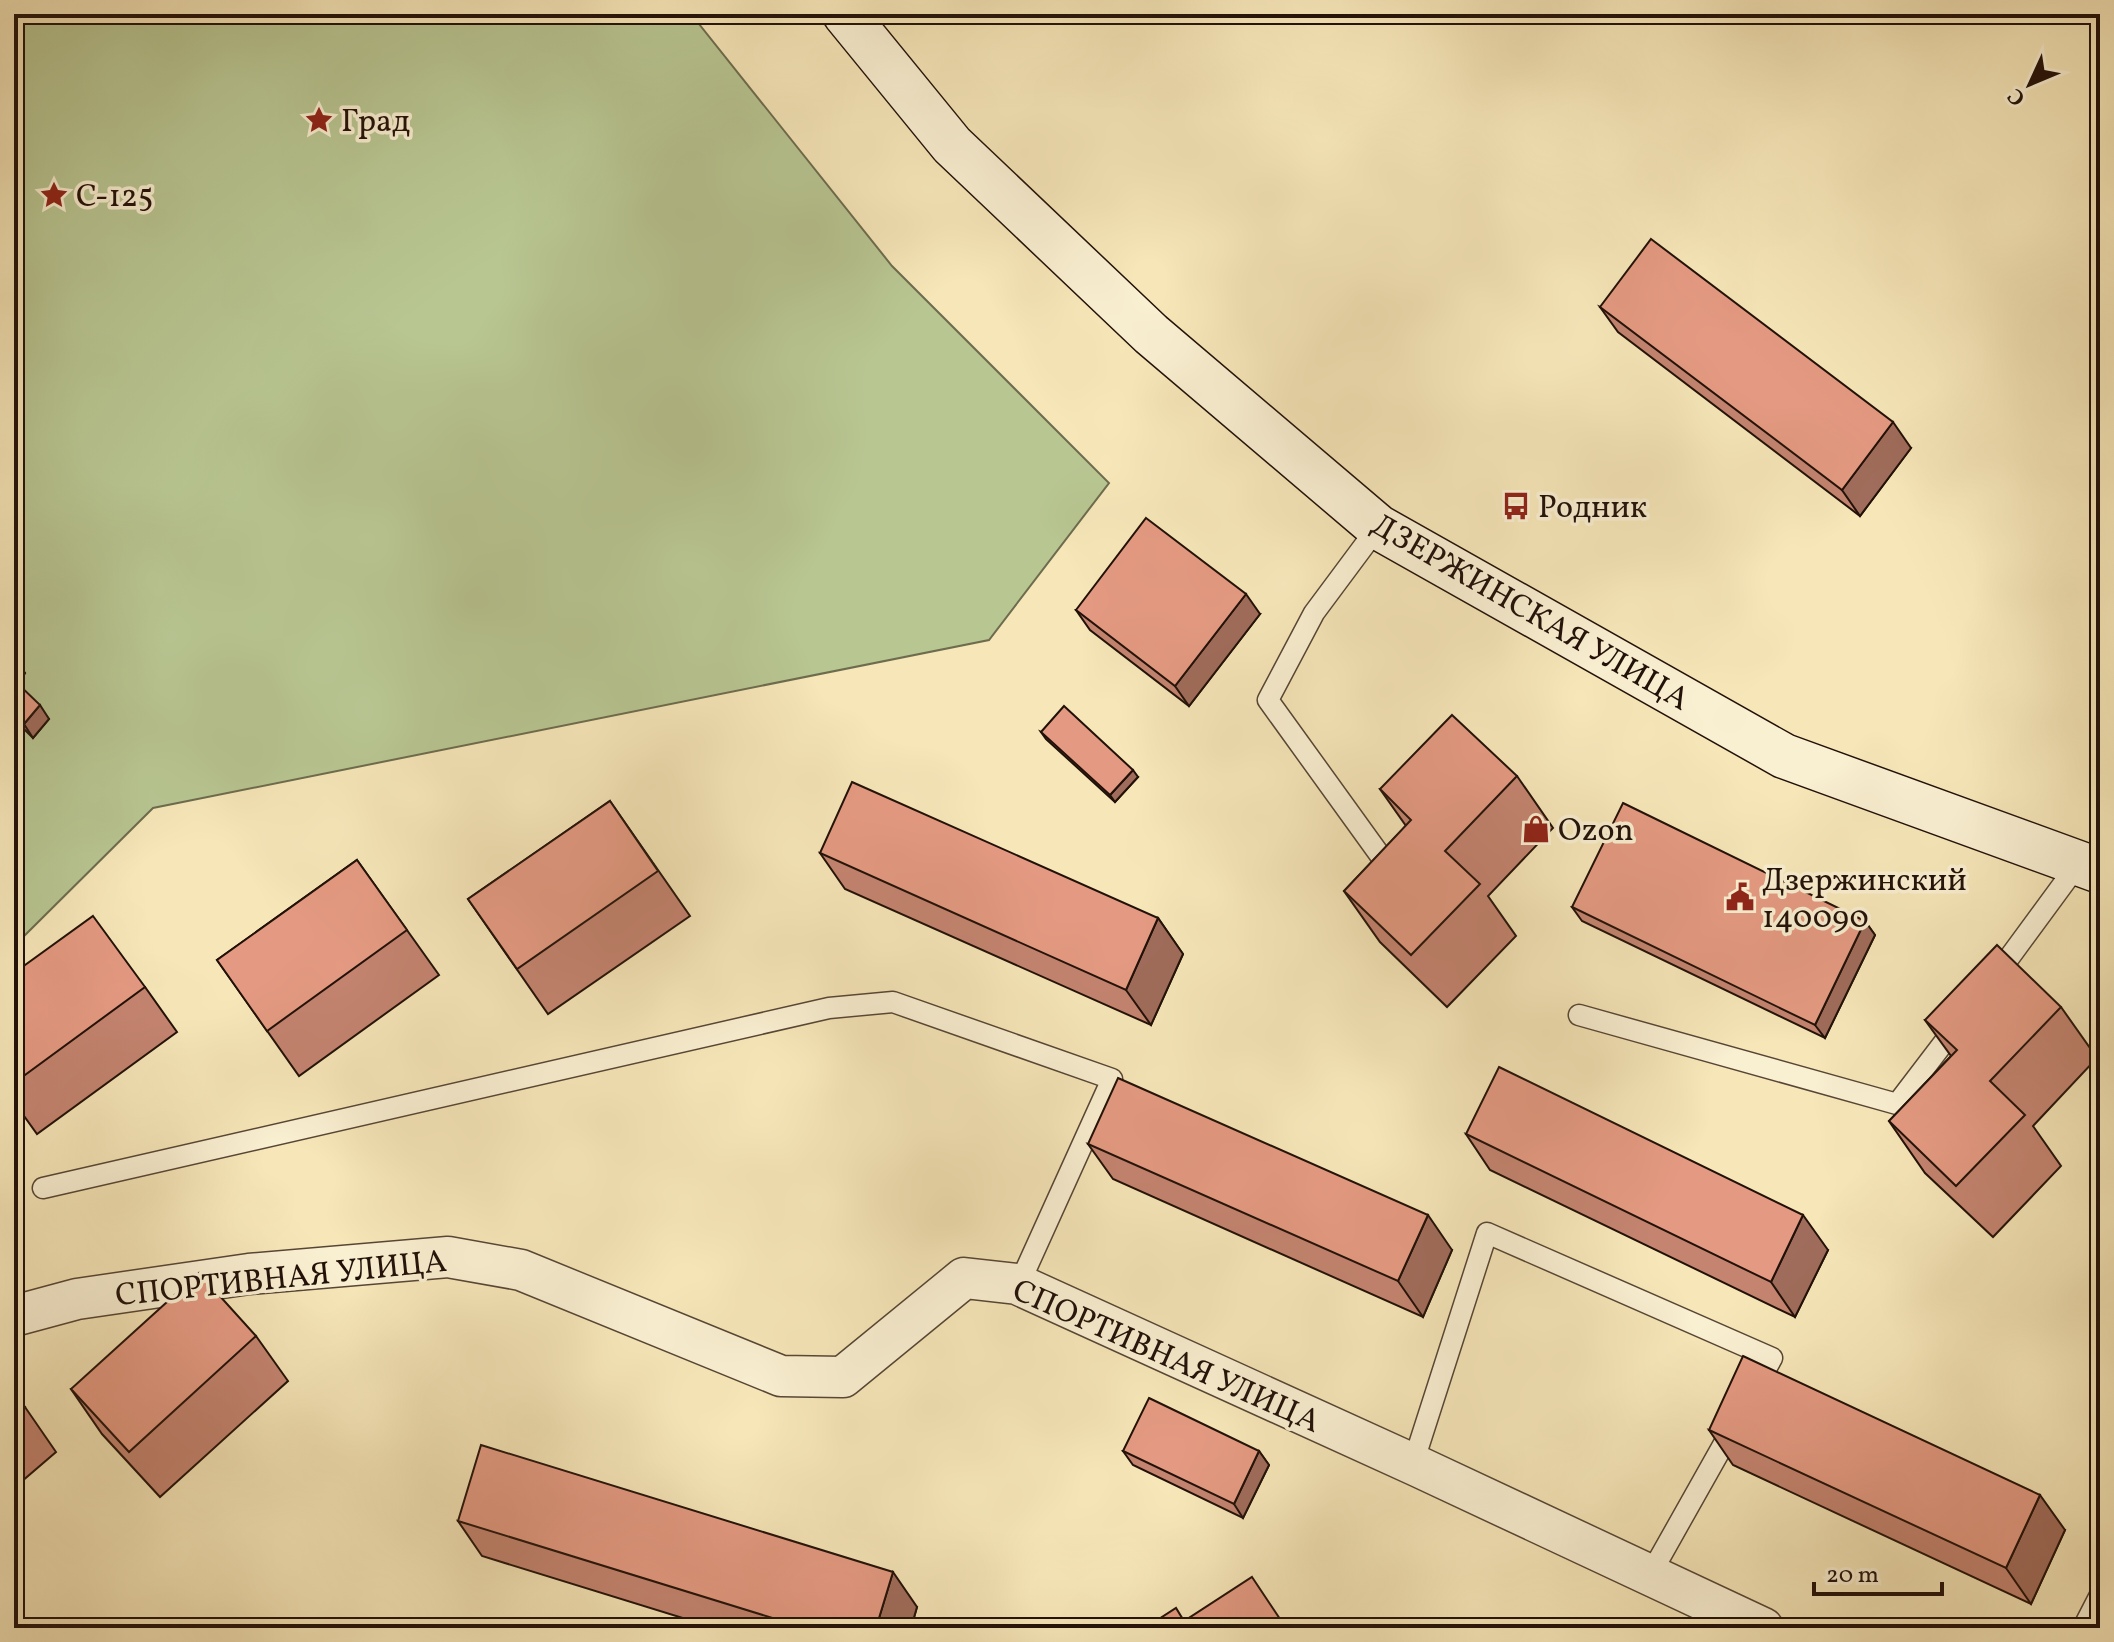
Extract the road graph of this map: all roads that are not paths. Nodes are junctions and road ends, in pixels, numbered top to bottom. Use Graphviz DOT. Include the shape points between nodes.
graph roads {
  1 [pos="845,14"];
  2 [pos="1378,527"];
  3 [pos="1382,858"];
  4 [pos="2089,868"];
  5 [pos="1579,1015"];
  6 [pos="43,1188"];
  7 [pos="1017,1284"];
  8 [pos="14,1316"];
  9 [pos="1417,1466"];
  10 [pos="1650,1575"];
  11 [pos="2100,1595"];
  12 [pos="1763,1628"];
  13 [pos="2083,1628"];
  1 -- 2 [label="main road, ДЗЕРЖИНСКАЯ УЛИЦА" via="952,145 1151,334"];
  2 -- 3 [label="lane" via="1314,613 1268,700"];
  2 -- 4 [label="main road, ДЗЕРЖИНСКАЯ УЛИЦА" via="1784,756"];
  4 -- 5 [label="lane" via="1897,1104"];
  6 -- 7 [label="lane" via="829,1008 893,1002 1112,1079"];
  7 -- 8 [label="street, СПОРТИВНАЯ УЛИЦА" via="964,1278 843,1377 781,1376 521,1270 448,1257 249,1274 77,1299"];
  7 -- 9 [label="street, СПОРТИВНАЯ УЛИЦА"];
  9 -- 10 [label="street, СПОРТИВНАЯ УЛИЦА"];
  9 -- 10 [label="lane" via="1417,1451 1487,1233 1772,1358"];
  10 -- 12 [label="street, СПОРТИВНАЯ УЛИЦА"];
  11 -- 13 [label="lane"];
}
